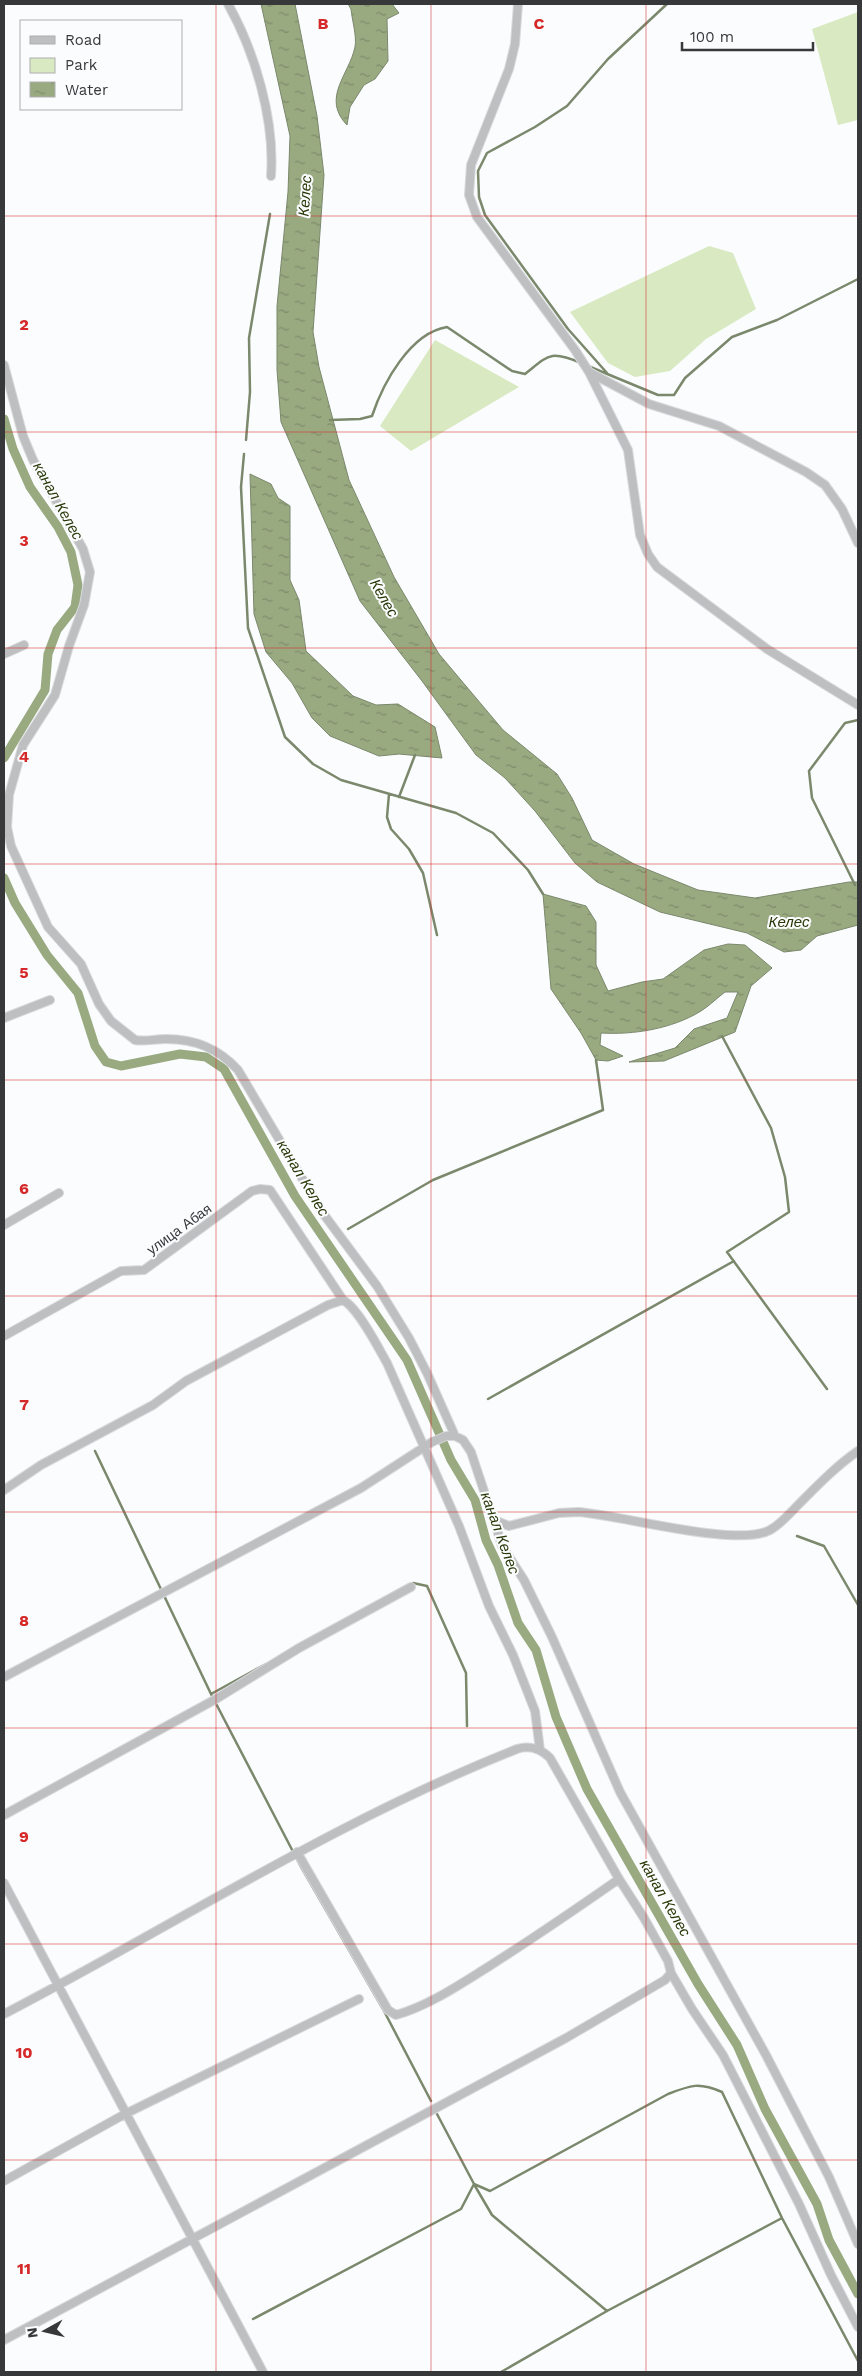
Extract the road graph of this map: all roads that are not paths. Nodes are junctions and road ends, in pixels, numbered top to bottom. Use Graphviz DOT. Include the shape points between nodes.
graph roads {
  1 [pos="228,4"];
  2 [pos="518,4"];
  3 [pos="271,176"];
  4 [pos="4,365"];
  5 [pos="589,372"];
  6 [pos="858,543"];
  7 [pos="24,645"];
  8 [pos="4,654"];
  9 [pos="858,705"];
  10 [pos="50,1000"];
  11 [pos="4,1018"];
  12 [pos="59,1193"];
  13 [pos="4,1225"];
  14 [pos="343,1300"];
  15 [pos="4,1336"];
  16 [pos="455,1436"];
  17 [pos="424,1448"];
  18 [pos="858,1451"];
  19 [pos="4,1490"];
  20 [pos="494,1520"];
  21 [pos="411,1586"];
  22 [pos="4,1678"];
  23 [pos="540,1750"];
  24 [pos="4,1815"];
  25 [pos="294,1854"];
  26 [pos="619,1879"];
  27 [pos="4,1883"];
  28 [pos="671,1973"];
  29 [pos="57,1986"];
  30 [pos="359,1999"];
  31 [pos="4,2014"];
  32 [pos="125,2114"];
  33 [pos="4,2181"];
  34 [pos="191,2239"];
  35 [pos="858,2244"];
  36 [pos="858,2327"];
  37 [pos="4,2340"];
  38 [pos="263,2372"];
  1 -- 3 [label="street" via="243,30 267,111"];
  2 -- 5 [label="street" via="515,44 509,68 471,165 469,195 477,217"];
  4 -- 16 [label="street" via="23,436 83,549 90,572 84,605 55,695 23,745 12,778 6,812 11,846 48,927 81,964 100,1004 128,1037 198,1043 224,1056 238,1070 322,1212 377,1286 409,1338"];
  5 -- 6 [label="street" via="649,404 719,426 806,472 825,485 842,509"];
  5 -- 9 [label="street" via="628,450 640,534 657,567 767,649"];
  7 -- 8 [label="street"];
  10 -- 11 [label="street"];
  12 -- 13 [label="street"];
  14 -- 15 [label="street, улица Абая" via="273,1192 260,1189 252,1191 144,1270 121,1271"];
  14 -- 17 [label="street" via="373,1338 387,1363"];
  14 -- 19 [label="street" via="186,1381 153,1405 41,1465"];
  16 -- 17 [label="street" via="446,1436"];
  16 -- 20 [label="street" via="463,1440 472,1452"];
  17 -- 22 [label="street" via="360,1488"];
  17 -- 23 [label="street" via="535,1711"];
  18 -- 20 [label="street" via="778,1525 756,1534 693,1531 578,1512 559,1513 509,1526"];
  20 -- 35 [label="street" via="502,1546 524,1580 552,1637 620,1792 766,2055 829,2177"];
  21 -- 24 [label="street"];
  23 -- 25 [label="street" via="521,1748 456,1773"];
  23 -- 26 [label="street" via="550,1758"];
  25 -- 26 [label="street" via="388,2010 396,2015 462,1983"];
  25 -- 29 [label="street"];
  26 -- 28 [label="street" via="668,1961"];
  27 -- 29 [label="street"];
  28 -- 34 [label="street" via="665,1980 566,2038"];
  28 -- 36 [label="street" via="723,2055"];
  29 -- 31 [label="street"];
  29 -- 32 [label="street"];
  30 -- 32 [label="street"];
  32 -- 33 [label="street"];
  32 -- 34 [label="street"];
  34 -- 37 [label="street"];
  34 -- 38 [label="street"];
}
